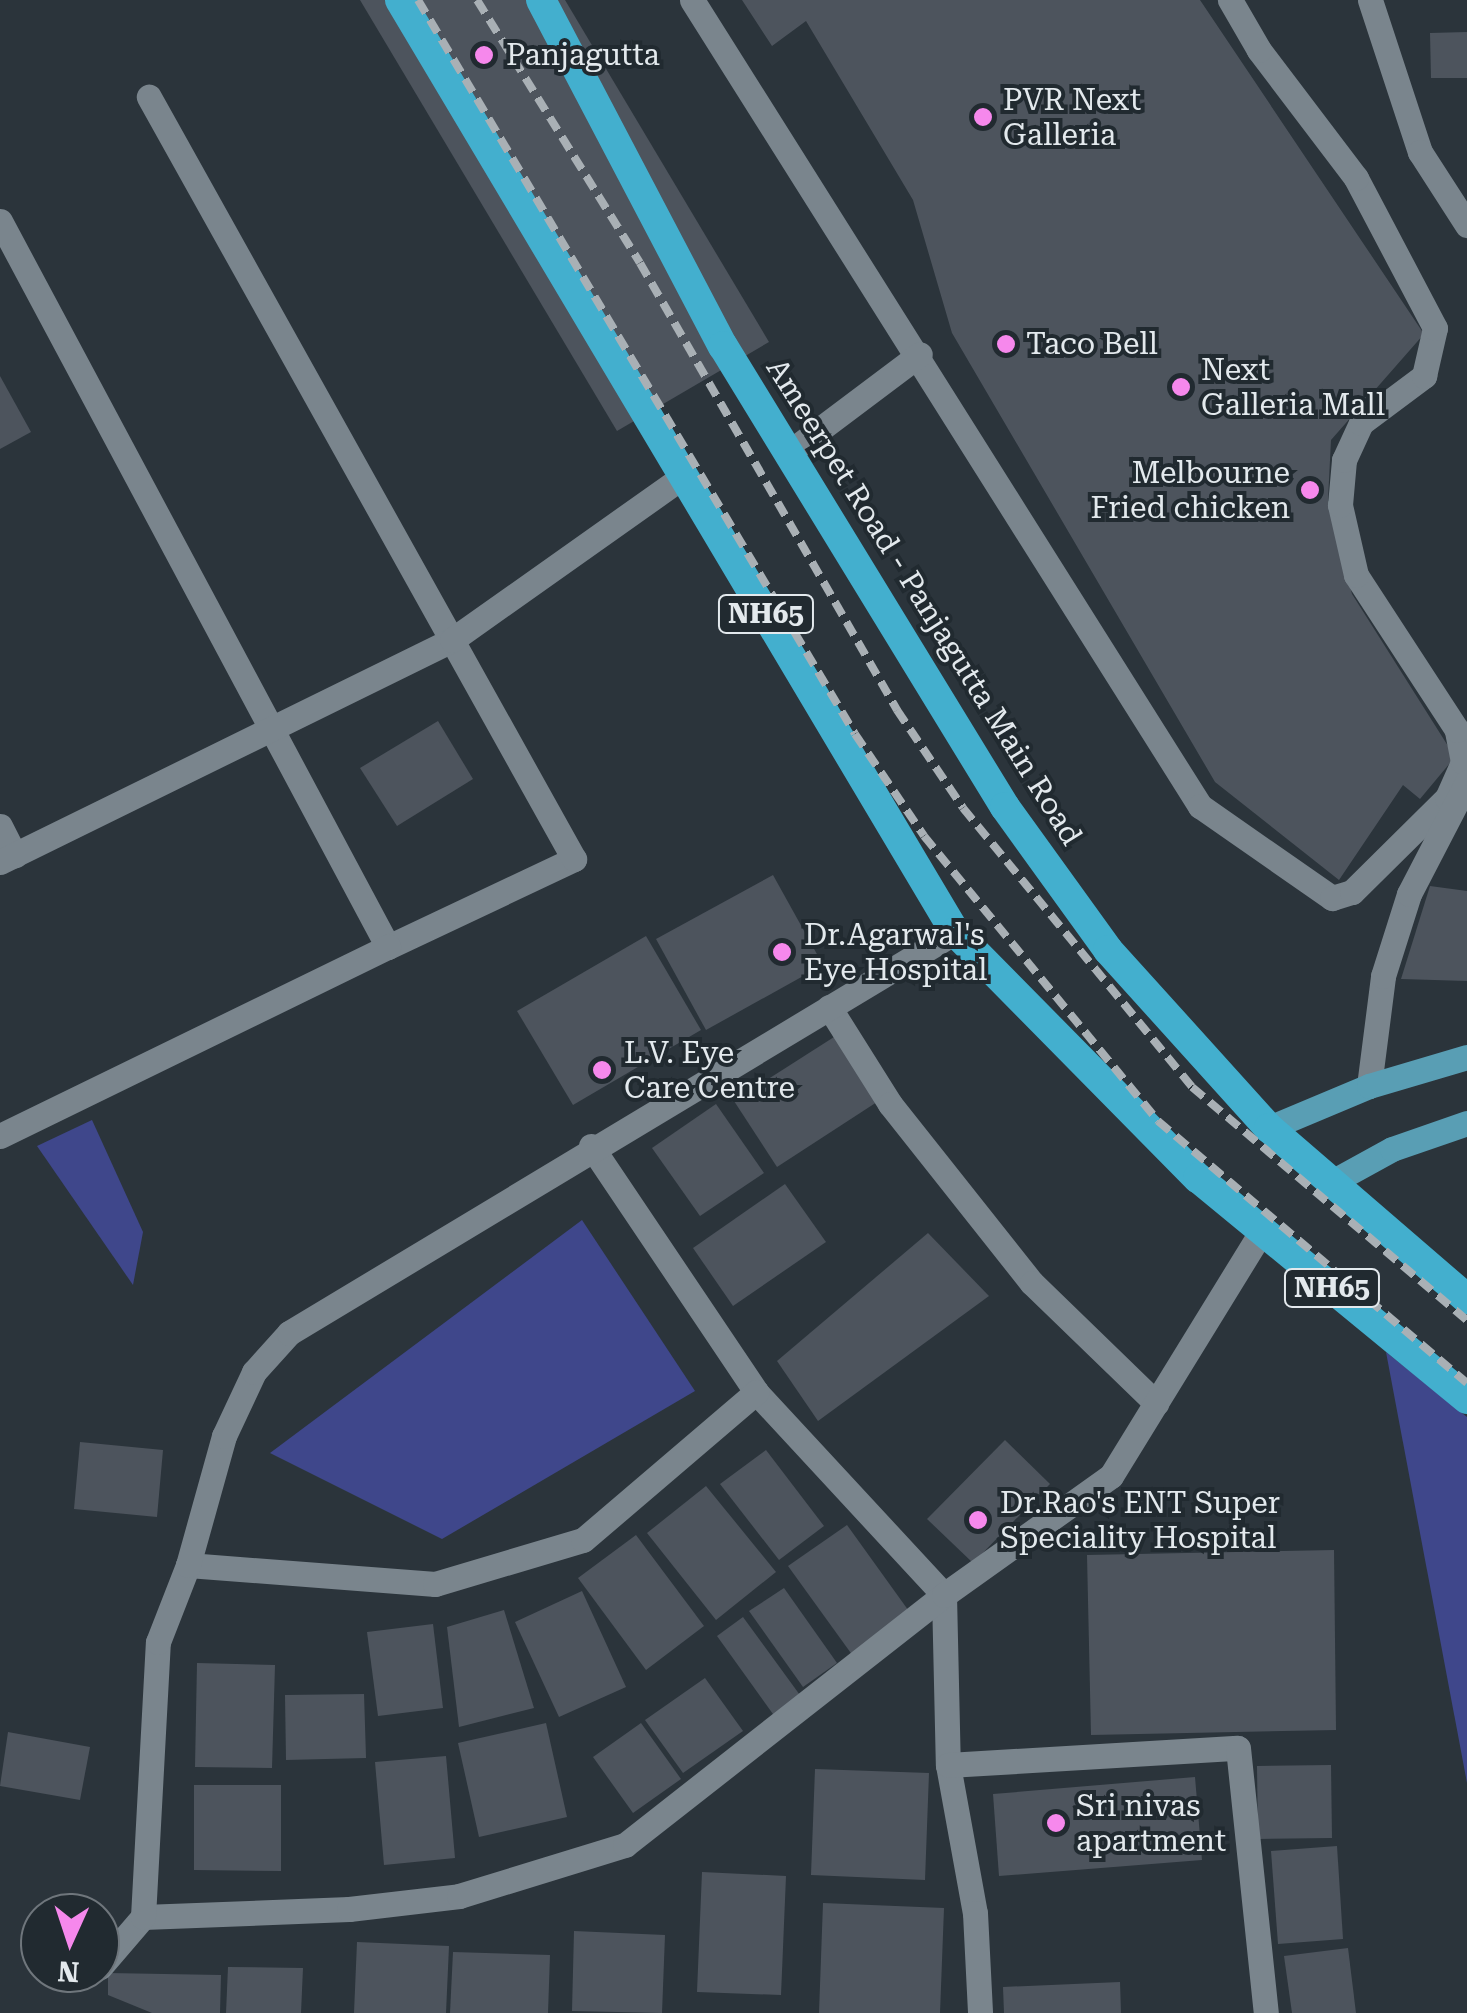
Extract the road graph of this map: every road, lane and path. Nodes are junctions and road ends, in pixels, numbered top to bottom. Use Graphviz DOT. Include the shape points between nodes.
graph roads {
  1 [pos="400,0"];
  2 [pos="541,0"];
  3 [pos="692,0"];
  4 [pos="1230,0"];
  5 [pos="1370,0"];
  6 [pos="150,97"];
  7 [pos="0,221"];
  8 [pos="1467,226"];
  9 [pos="920,354"];
  10 [pos="786,454"];
  11 [pos="684,476"];
  12 [pos="452,640"];
  13 [pos="273,732"];
  14 [pos="1467,782"];
  15 [pos="0,826"];
  16 [pos="7,858"];
  17 [pos="955,932"];
  18 [pos="388,947"];
  19 [pos="829,1006"];
  20 [pos="1467,1057"];
  21 [pos="1369,1086"];
  22 [pos="1467,1123"];
  23 [pos="1269,1128"];
  24 [pos="0,1136"];
  25 [pos="591,1146"];
  26 [pos="1332,1182"];
  27 [pos="1263,1229"];
  28 [pos="1467,1299"];
  29 [pos="756,1392"];
  30 [pos="1467,1400"];
  31 [pos="1156,1403"];
  32 [pos="188,1566"];
  33 [pos="944,1596"];
  34 [pos="948,1765"];
  35 [pos="142,1917"];
  36 [pos="120,1943"];
  37 [pos="980,2013"];
  38 [pos="1266,2013"];
  1 -- 11 [label="highway, NH65"];
  2 -- 10 [label="highway, Ameerpet Road - Panjagutta Main Road / NH65"];
  3 -- 9 [label="street"];
  4 -- 9 [label="street" via="1259,50 1356,178 1435,328 1424,376 1361,423 1344,460 1340,505 1356,576 1456,730 1463,762 1446,798 1352,892 1332,898 1308,886 1200,806"];
  5 -- 8 [label="street" via="1420,152"];
  6 -- 12 [label="street"];
  7 -- 13 [label="street"];
  9 -- 10 [label="street"];
  10 -- 23 [label="highway, Ameerpet Road - Panjagutta Main Road / NH65" via="1005,807 1108,950"];
  11 -- 12 [label="street"];
  11 -- 17 [label="highway, NH65"];
  12 -- 13 [label="street"];
  12 -- 18 [label="street" via="574,858"];
  13 -- 16 [label="street"];
  13 -- 18 [label="street"];
  14 -- 21 [label="street" via="1409,894 1383,976"];
  15 -- 16 [label="street"];
  17 -- 19 [label="street"];
  17 -- 27 [label="highway, NH65" via="1198,1178"];
  18 -- 24 [label="street"];
  19 -- 25 [label="street"];
  19 -- 31 [label="street" via="890,1104 1032,1282"];
  20 -- 21 [label="main road"];
  21 -- 23 [label="main road"];
  22 -- 26 [label="main road" via="1392,1149"];
  23 -- 26 [label="highway, Ameerpet Road - Panjagutta Main Road / NH65"];
  25 -- 29 [label="street"];
  25 -- 32 [label="street" via="289,1333 254,1372 224,1436"];
  26 -- 28 [label="highway, Ameerpet Road - Panjagutta Main Road / NH65"];
  27 -- 30 [label="highway, NH65"];
  27 -- 31 [label="street"];
  29 -- 32 [label="street" via="583,1540 436,1584"];
  29 -- 33 [label="street"];
  31 -- 33 [label="street" via="1110,1476"];
  32 -- 35 [label="street" via="158,1642"];
  33 -- 34 [label="street"];
  33 -- 35 [label="street" via="625,1845 459,1896 349,1909"];
  34 -- 37 [label="street" via="975,1913"];
  34 -- 38 [label="street" via="1238,1748"];
  35 -- 36 [label="street"];
}
